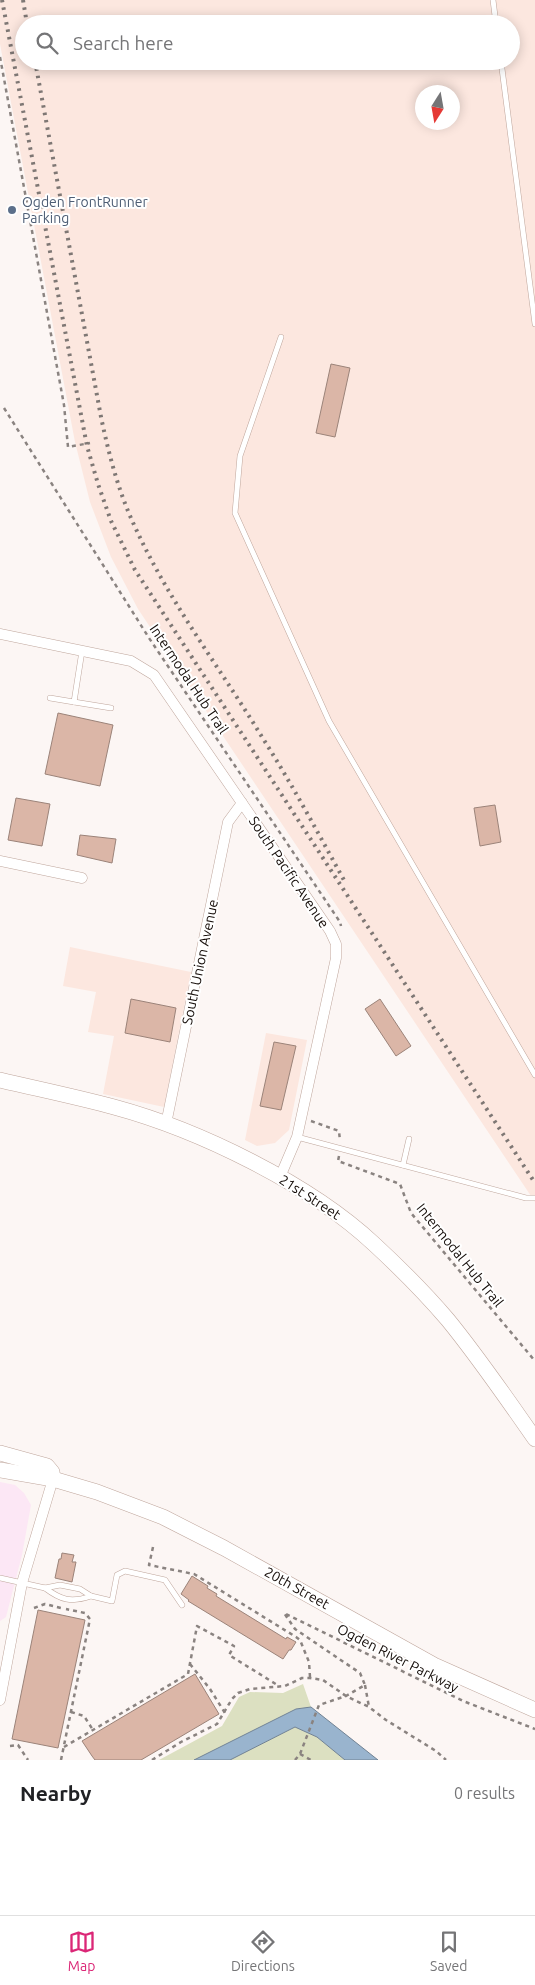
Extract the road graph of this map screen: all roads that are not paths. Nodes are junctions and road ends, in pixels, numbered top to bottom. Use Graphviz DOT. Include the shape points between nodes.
graph roads {
  1 [pos="493,0"];
  2 [pos="495,15"];
  3 [pos="502,70"];
  4 [pos="535,324"];
  5 [pos="280,337"];
  6 [pos="0,634"];
  7 [pos="82,651"];
  8 [pos="50,698"];
  9 [pos="74,702"];
  10 [pos="111,708"];
  11 [pos="242,803"];
  12 [pos="0,862"];
  13 [pos="82,878"];
  14 [pos="535,1075"];
  15 [pos="0,1080"];
  16 [pos="166,1124"];
  17 [pos="297,1137"];
  18 [pos="409,1139"];
  19 [pos="404,1165"];
  20 [pos="280,1177"];
  21 [pos="535,1198"];
  22 [pos="535,1440"];
  23 [pos="0,1453"];
  24 [pos="0,1470"];
  25 [pos="52,1480"];
  26 [pos="0,1578"];
  27 [pos="22,1583"];
  28 [pos="45,1588"];
  29 [pos="91,1596"];
  30 [pos="182,1605"];
  31 [pos="3,1673"];
  32 [pos="0,1700"];
  33 [pos="535,1710"];
  1 -- 2 [label="lane"];
  3 -- 4 [label="lane"];
  5 -- 14 [label="lane" via="240,456 235,513 329,721"];
  6 -- 7 [label="street, South Pacific Avenue"];
  7 -- 9 [label="lane"];
  7 -- 11 [label="street, South Pacific Avenue" via="131,661 154,674"];
  8 -- 9 [label="lane"];
  9 -- 10 [label="lane"];
  11 -- 16 [label="street, South Union Avenue" via="228,822"];
  11 -- 17 [label="street, South Pacific Avenue" via="336,944 336,958"];
  12 -- 13 [label="street"];
  15 -- 16 [label="main road, 21st Street" via="115,1107"];
  16 -- 20 [label="main road, 21st Street" via="224,1148"];
  17 -- 19 [label="lane"];
  17 -- 20 [label="street, South Pacific Avenue"];
  18 -- 19 [label="lane"];
  19 -- 21 [label="lane"];
  20 -- 22 [label="main road, 21st Street" via="365,1236 411,1280 447,1320"];
  23 -- 25 [label="main road" via="47,1466 52,1472"];
  24 -- 25 [label="main road, 20th Street"];
  25 -- 27 [label="street"];
  25 -- 33 [label="main road, 20th Street" via="164,1517 434,1665"];
  26 -- 27 [label="lane"];
  27 -- 28 [label="lane"];
  27 -- 31 [label="street"];
  28 -- 29 [label="lane" via="60,1585 80,1588"];
  28 -- 29 [label="lane" via="58,1598 78,1601"];
  29 -- 30 [label="lane" via="112,1601 118,1575 125,1571 164,1580"];
  31 -- 32 [label="street"];
}
